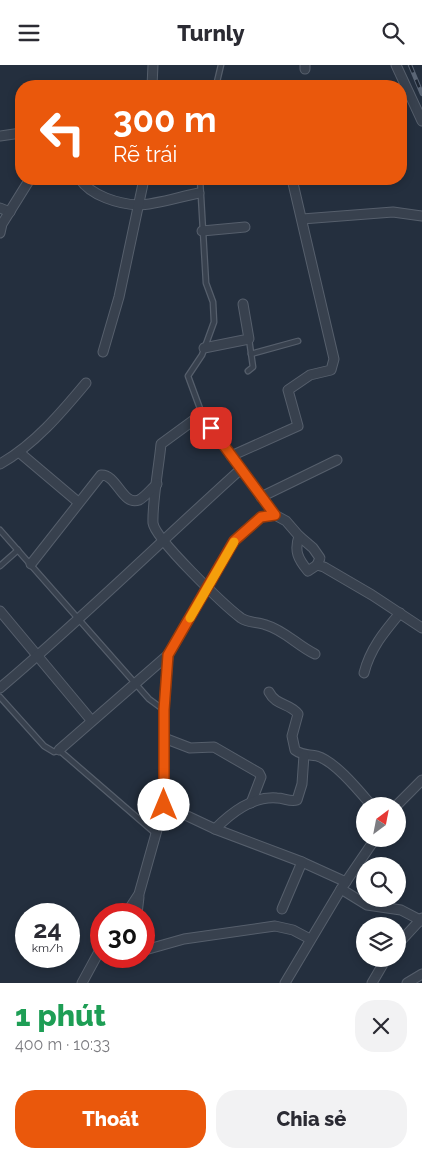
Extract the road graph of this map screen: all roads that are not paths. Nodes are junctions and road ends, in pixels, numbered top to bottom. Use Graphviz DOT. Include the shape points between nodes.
graph roads {
  1 [pos="153,65"];
  2 [pos="221,65"];
  3 [pos="396,65"];
  4 [pos="152,80"];
  5 [pos="217,80"];
  6 [pos="403,80"];
  7 [pos="407,89"];
  8 [pos="422,121"];
  9 [pos="15,134"];
  10 [pos="0,136"];
  11 [pos="26,185"];
  12 [pos="84,185"];
  13 [pos="143,185"];
  14 [pos="200,185"];
  15 [pos="294,185"];
  16 [pos="199,193"];
  17 [pos="139,205"];
  18 [pos="0,207"];
  19 [pos="10,212"];
  20 [pos="422,216"];
  21 [pos="302,219"];
  22 [pos="246,227"];
  23 [pos="202,231"];
  24 [pos="0,233"];
  25 [pos="243,304"];
  26 [pos="248,339"];
  27 [pos="298,341"];
  28 [pos="204,348"];
  29 [pos="104,352"];
  30 [pos="251,354"];
  31 [pos="248,371"];
  32 [pos="86,383"];
  33 [pos="202,414"];
  34 [pos="20,453"];
  35 [pos="231,456"];
  36 [pos="337,460"];
  37 [pos="0,464"];
  38 [pos="241,469"];
  39 [pos="157,484"];
  40 [pos="261,497"];
  41 [pos="78,502"];
  42 [pos="275,515"];
  43 [pos="0,530"];
  44 [pos="299,536"];
  45 [pos="163,539"];
  46 [pos="18,550"];
  47 [pos="31,564"];
  48 [pos="0,565"];
  49 [pos="317,565"];
  50 [pos="207,589"];
  51 [pos="0,611"];
  52 [pos="400,613"];
  53 [pos="80,619"];
  54 [pos="422,628"];
  55 [pos="315,654"];
  56 [pos="168,655"];
  57 [pos="38,656"];
  58 [pos="364,673"];
  59 [pos="135,683"];
  60 [pos="0,688"];
  61 [pos="269,692"];
  62 [pos="0,697"];
  63 [pos="164,710"];
  64 [pos="91,720"];
  65 [pos="164,738"];
  66 [pos="59,750"];
  67 [pos="304,755"];
  68 [pos="422,780"];
  69 [pos="365,797"];
  70 [pos="405,797"];
  71 [pos="251,803"];
  72 [pos="164,805"];
  73 [pos="215,829"];
  74 [pos="155,833"];
  75 [pos="370,847"];
  76 [pos="302,863"];
  77 [pos="344,886"];
  78 [pos="139,895"];
  79 [pos="134,903"];
  80 [pos="138,903"];
  81 [pos="282,909"];
  82 [pos="422,920"];
  83 [pos="406,936"];
  84 [pos="310,939"];
  85 [pos="155,948"];
  86 [pos="381,967"];
  87 [pos="90,968"];
  88 [pos="422,974"];
  89 [pos="82,983"];
  90 [pos="285,983"];
  91 [pos="372,983"];
  92 [pos="407,983"];
  1 -- 4 [label="street"];
  2 -- 5 [label="lane"];
  3 -- 6 [label="street"];
  7 -- 8 [label="street"];
  9 -- 10 [label="street"];
  11 -- 19 [label="street"];
  12 -- 17 [label="street" via="102,197"];
  13 -- 17 [label="street"];
  14 -- 16 [label="lane"];
  15 -- 21 [label="street"];
  16 -- 17 [label="street"];
  16 -- 23 [label="lane"];
  17 -- 29 [label="street"];
  18 -- 19 [label="street"];
  19 -- 24 [label="street"];
  20 -- 21 [label="street" via="392,212"];
  21 -- 35 [label="street" via="333,365 331,370 310,375 288,390 298,427"];
  22 -- 23 [label="street"];
  23 -- 28 [label="lane" via="206,283 213,302 214,322"];
  25 -- 26 [label="street"];
  26 -- 28 [label="street"];
  26 -- 30 [label="lane"];
  27 -- 30 [label="lane"];
  28 -- 33 [label="lane" via="188,376"];
  30 -- 31 [label="lane" via="253,367"];
  32 -- 34 [label="street"];
  33 -- 35 [label="lane"];
  33 -- 39 [label="street" via="161,443"];
  34 -- 37 [label="street"];
  34 -- 41 [label="street"];
  35 -- 38 [label="lane"];
  36 -- 40 [label="street"];
  38 -- 40 [label="lane"];
  38 -- 45 [label="street"];
  39 -- 41 [label="street" via="140,500 134,500 127,497 111,477 101,475"];
  39 -- 45 [label="street" via="153,525"];
  40 -- 42 [label="lane"];
  41 -- 47 [label="street"];
  42 -- 44 [label="street" via="286,521"];
  42 -- 50 [label="street" via="261,517 234,541"];
  43 -- 46 [label="lane"];
  44 -- 49 [label="street" via="320,558"];
  44 -- 49 [label="street" via="296,547 298,559 308,571"];
  45 -- 50 [label="street"];
  45 -- 53 [label="street"];
  46 -- 47 [label="lane"];
  46 -- 48 [label="lane"];
  47 -- 53 [label="lane"];
  49 -- 52 [label="street"];
  50 -- 55 [label="street" via="242,619 266,625"];
  50 -- 56 [label="street"];
  51 -- 57 [label="street"];
  52 -- 54 [label="street"];
  52 -- 58 [label="street" via="377,642"];
  53 -- 57 [label="street"];
  53 -- 59 [label="lane"];
  56 -- 59 [label="street"];
  56 -- 63 [label="street"];
  57 -- 60 [label="street"];
  57 -- 64 [label="street"];
  59 -- 63 [label="lane"];
  59 -- 64 [label="street"];
  61 -- 67 [label="street" via="274,701 297,711 292,746"];
  62 -- 66 [label="lane" via="44,747 54,752"];
  63 -- 65 [label="street"];
  64 -- 66 [label="street"];
  65 -- 71 [label="street" via="190,748 214,747 259,773 262,777"];
  65 -- 72 [label="street"];
  66 -- 74 [label="lane"];
  67 -- 69 [label="street" via="318,756"];
  67 -- 71 [label="street" via="297,800 266,798"];
  68 -- 70 [label="street"];
  71 -- 73 [label="street" via="229,814"];
  72 -- 73 [label="street"];
  72 -- 74 [label="street"];
  73 -- 76 [label="street"];
  74 -- 78 [label="street"];
  75 -- 77 [label="street"];
  76 -- 77 [label="street"];
  76 -- 81 [label="street"];
  77 -- 82 [label="street" via="367,905 401,910"];
  77 -- 84 [label="street"];
  78 -- 79 [label="street"];
  78 -- 80 [label="street"];
  82 -- 83 [label="street"];
  84 -- 85 [label="street" via="293,930 275,926 184,939"];
  84 -- 90 [label="street"];
  86 -- 91 [label="street"];
  87 -- 89 [label="street"];
  88 -- 92 [label="street"];
}
